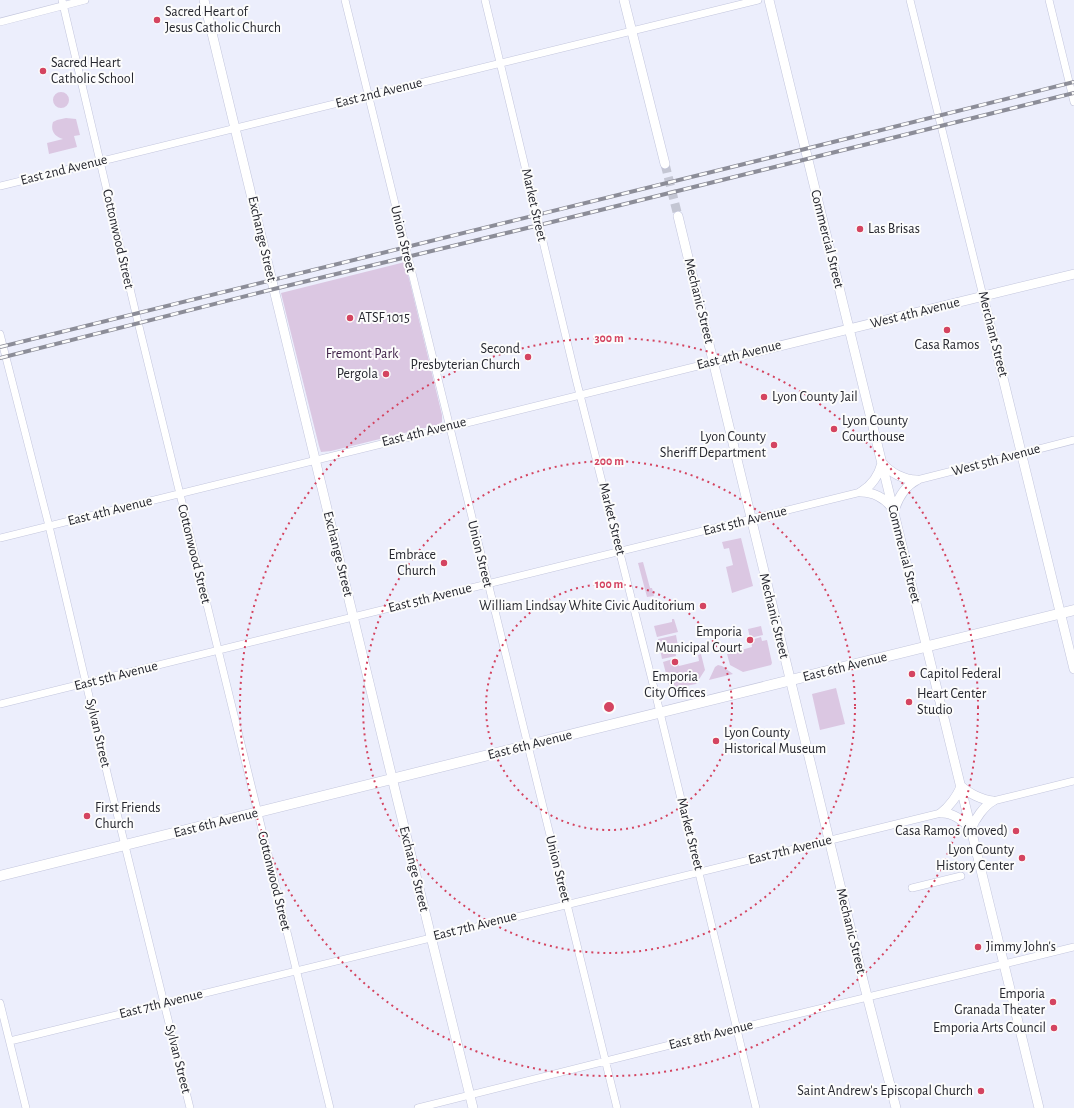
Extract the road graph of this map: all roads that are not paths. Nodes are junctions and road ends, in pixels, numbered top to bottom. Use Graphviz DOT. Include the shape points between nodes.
graph roads {
  1 [pos="85,0"];
  2 [pos="204,0"];
  3 [pos="345,0"];
  4 [pos="485,0"];
  5 [pos="624,0"];
  6 [pos="758,0"];
  7 [pos="769,0"];
  8 [pos="910,0"];
  9 [pos="1049,0"];
  10 [pos="62,3"];
  11 [pos="0,22"];
  12 [pos="632,32"];
  13 [pos="501,64"];
  14 [pos="368,96"];
  15 [pos="1074,102"];
  16 [pos="236,128"];
  17 [pos="100,161"];
  18 [pos="665,164"];
  19 [pos="0,186"];
  20 [pos="678,216"];
  21 [pos="1074,274"];
  22 [pos="983,296"];
  23 [pos="849,329"];
  24 [pos="0,334"];
  25 [pos="714,362"];
  26 [pos="580,394"];
  27 [pos="449,426"];
  28 [pos="1074,440"];
  29 [pos="1022,453"];
  30 [pos="316,460"];
  31 [pos="882,463"];
  32 [pos="917,480"];
  33 [pos="861,492"];
  34 [pos="180,494"];
  35 [pos="894,511"];
  36 [pos="750,520"];
  37 [pos="49,526"];
  38 [pos="0,538"];
  39 [pos="620,551"];
  40 [pos="488,584"];
  41 [pos="1074,610"];
  42 [pos="1061,613"];
  43 [pos="354,618"];
  44 [pos="926,646"];
  45 [pos="218,650"];
  46 [pos="1074,669"];
  47 [pos="790,680"];
  48 [pos="86,683"];
  49 [pos="0,704"];
  50 [pos="660,713"];
  51 [pos="528,745"];
  52 [pos="392,779"];
  53 [pos="1074,781"];
  54 [pos="961,786"];
  55 [pos="992,801"];
  56 [pos="257,813"];
  57 [pos="941,813"];
  58 [pos="971,828"];
  59 [pos="829,840"];
  60 [pos="125,846"];
  61 [pos="699,872"];
  62 [pos="0,876"];
  63 [pos="961,876"];
  64 [pos="912,888"];
  65 [pos="567,904"];
  66 [pos="430,937"];
  67 [pos="1074,947"];
  68 [pos="1004,964"];
  69 [pos="296,971"];
  70 [pos="867,997"];
  71 [pos="0,1003"];
  72 [pos="165,1003"];
  73 [pos="737,1029"];
  74 [pos="10,1041"];
  75 [pos="605,1061"];
  76 [pos="470,1095"];
  77 [pos="26,1108"];
  78 [pos="190,1108"];
  79 [pos="330,1108"];
  80 [pos="418,1108"];
  81 [pos="473,1108"];
  82 [pos="617,1108"];
  83 [pos="756,1108"];
  84 [pos="896,1108"];
  85 [pos="1039,1108"];
  1 -- 10 [label="street"];
  2 -- 16 [label="street, Exchange Street"];
  3 -- 14 [label="street, Union Street"];
  4 -- 13 [label="street, Market Street"];
  5 -- 12 [label="street"];
  6 -- 12 [label="street, East 2nd Avenue"];
  7 -- 23 [label="street, Commercial Street"];
  8 -- 22 [label="street, Merchant Street"];
  9 -- 15 [label="street"];
  10 -- 11 [label="street"];
  10 -- 17 [label="street, Cottonwood Street"];
  12 -- 13 [label="street, East 2nd Avenue"];
  12 -- 18 [label="street"];
  13 -- 14 [label="street, East 2nd Avenue"];
  13 -- 26 [label="street, Market Street"];
  14 -- 16 [label="street, East 2nd Avenue"];
  14 -- 27 [label="street, Union Street"];
  16 -- 17 [label="street, East 2nd Avenue"];
  16 -- 30 [label="street, Exchange Street"];
  17 -- 19 [label="street, East 2nd Avenue"];
  17 -- 34 [label="street, Cottonwood Street"];
  20 -- 25 [label="street, Mechanic Street"];
  21 -- 22 [label="street, West 4th Avenue"];
  22 -- 23 [label="street, West 4th Avenue"];
  22 -- 29 [label="street, Merchant Street"];
  23 -- 25 [label="street, East 4th Avenue"];
  23 -- 31 [label="street, Commercial Street"];
  24 -- 37 [label="street, Sylvan Street"];
  25 -- 26 [label="street, East 4th Avenue"];
  25 -- 36 [label="street, Mechanic Street"];
  26 -- 27 [label="street, East 4th Avenue"];
  26 -- 39 [label="street, Market Street"];
  27 -- 30 [label="street, East 4th Avenue"];
  27 -- 40 [label="street, Union Street"];
  28 -- 29 [label="street, West 5th Avenue"];
  29 -- 32 [label="street, West 5th Avenue"];
  29 -- 42 [label="street, Merchant Street"];
  30 -- 34 [label="street, East 4th Avenue"];
  30 -- 43 [label="street, Exchange Street"];
  31 -- 32 [label="street" via="888,470 904,478"];
  31 -- 33 [label="street" via="877,475"];
  31 -- 35 [label="street, Commercial Street"];
  32 -- 35 [label="street" via="907,487"];
  33 -- 35 [label="street" via="885,500"];
  33 -- 36 [label="street, East 5th Avenue"];
  34 -- 37 [label="street, East 4th Avenue"];
  34 -- 45 [label="street, Cottonwood Street"];
  35 -- 44 [label="street, Commercial Street"];
  36 -- 39 [label="street, East 5th Avenue"];
  36 -- 47 [label="street, Mechanic Street"];
  37 -- 38 [label="street, East 4th Avenue"];
  37 -- 48 [label="street, Sylvan Street"];
  39 -- 40 [label="street, East 5th Avenue"];
  39 -- 50 [label="street, Market Street"];
  40 -- 43 [label="street, East 5th Avenue"];
  40 -- 51 [label="street, Union Street"];
  41 -- 42 [label="main road, East 6th Avenue"];
  42 -- 44 [label="main road, East 6th Avenue"];
  42 -- 46 [label="street, Merchant Street"];
  43 -- 45 [label="street, East 5th Avenue"];
  43 -- 52 [label="street, Exchange Street"];
  44 -- 47 [label="main road, East 6th Avenue"];
  44 -- 54 [label="street, Commercial Street"];
  45 -- 48 [label="street, East 5th Avenue"];
  45 -- 56 [label="street, Cottonwood Street"];
  47 -- 50 [label="main road, East 6th Avenue"];
  47 -- 59 [label="street, Mechanic Street"];
  48 -- 49 [label="street, East 5th Avenue"];
  48 -- 60 [label="street, Sylvan Street"];
  50 -- 51 [label="main road, East 6th Avenue"];
  50 -- 61 [label="street, Market Street"];
  51 -- 52 [label="main road, East 6th Avenue"];
  51 -- 65 [label="street, Union Street"];
  52 -- 56 [label="main road, East 6th Avenue"];
  52 -- 66 [label="street, Exchange Street"];
  53 -- 55 [label="street"];
  54 -- 55 [label="street" via="985,800"];
  54 -- 57 [label="street"];
  54 -- 58 [label="street, Commercial Street"];
  55 -- 58 [label="street"];
  56 -- 60 [label="main road, East 6th Avenue"];
  56 -- 69 [label="street, Cottonwood Street"];
  57 -- 58 [label="street" via="948,813"];
  57 -- 59 [label="street, East 7th Avenue"];
  58 -- 68 [label="street, Commercial Street"];
  59 -- 61 [label="street, East 7th Avenue"];
  59 -- 70 [label="street, Mechanic Street"];
  60 -- 62 [label="main road, East 6th Avenue"];
  60 -- 72 [label="street, Sylvan Street"];
  61 -- 65 [label="street, East 7th Avenue"];
  61 -- 73 [label="street, Market Street"];
  63 -- 64 [label="street"];
  65 -- 66 [label="street, East 7th Avenue"];
  65 -- 75 [label="street, Union Street"];
  66 -- 69 [label="street, East 7th Avenue"];
  66 -- 76 [label="street, Exchange Street"];
  67 -- 68 [label="street, East 8th Avenue"];
  68 -- 70 [label="street, East 8th Avenue"];
  68 -- 85 [label="street, Commercial Street"];
  69 -- 72 [label="street, East 7th Avenue"];
  69 -- 79 [label="street, Cottonwood Street"];
  70 -- 73 [label="street, East 8th Avenue"];
  70 -- 84 [label="street, Mechanic Street"];
  71 -- 74 [label="street"];
  72 -- 74 [label="street, East 7th Avenue"];
  72 -- 78 [label="street, Sylvan Street"];
  73 -- 75 [label="street, East 8th Avenue"];
  73 -- 83 [label="street, Market Street"];
  74 -- 77 [label="street"];
  75 -- 76 [label="street, East 8th Avenue"];
  75 -- 82 [label="street, Union Street"];
  76 -- 80 [label="street, East 8th Avenue"];
  76 -- 81 [label="street, Exchange Street"];
}
